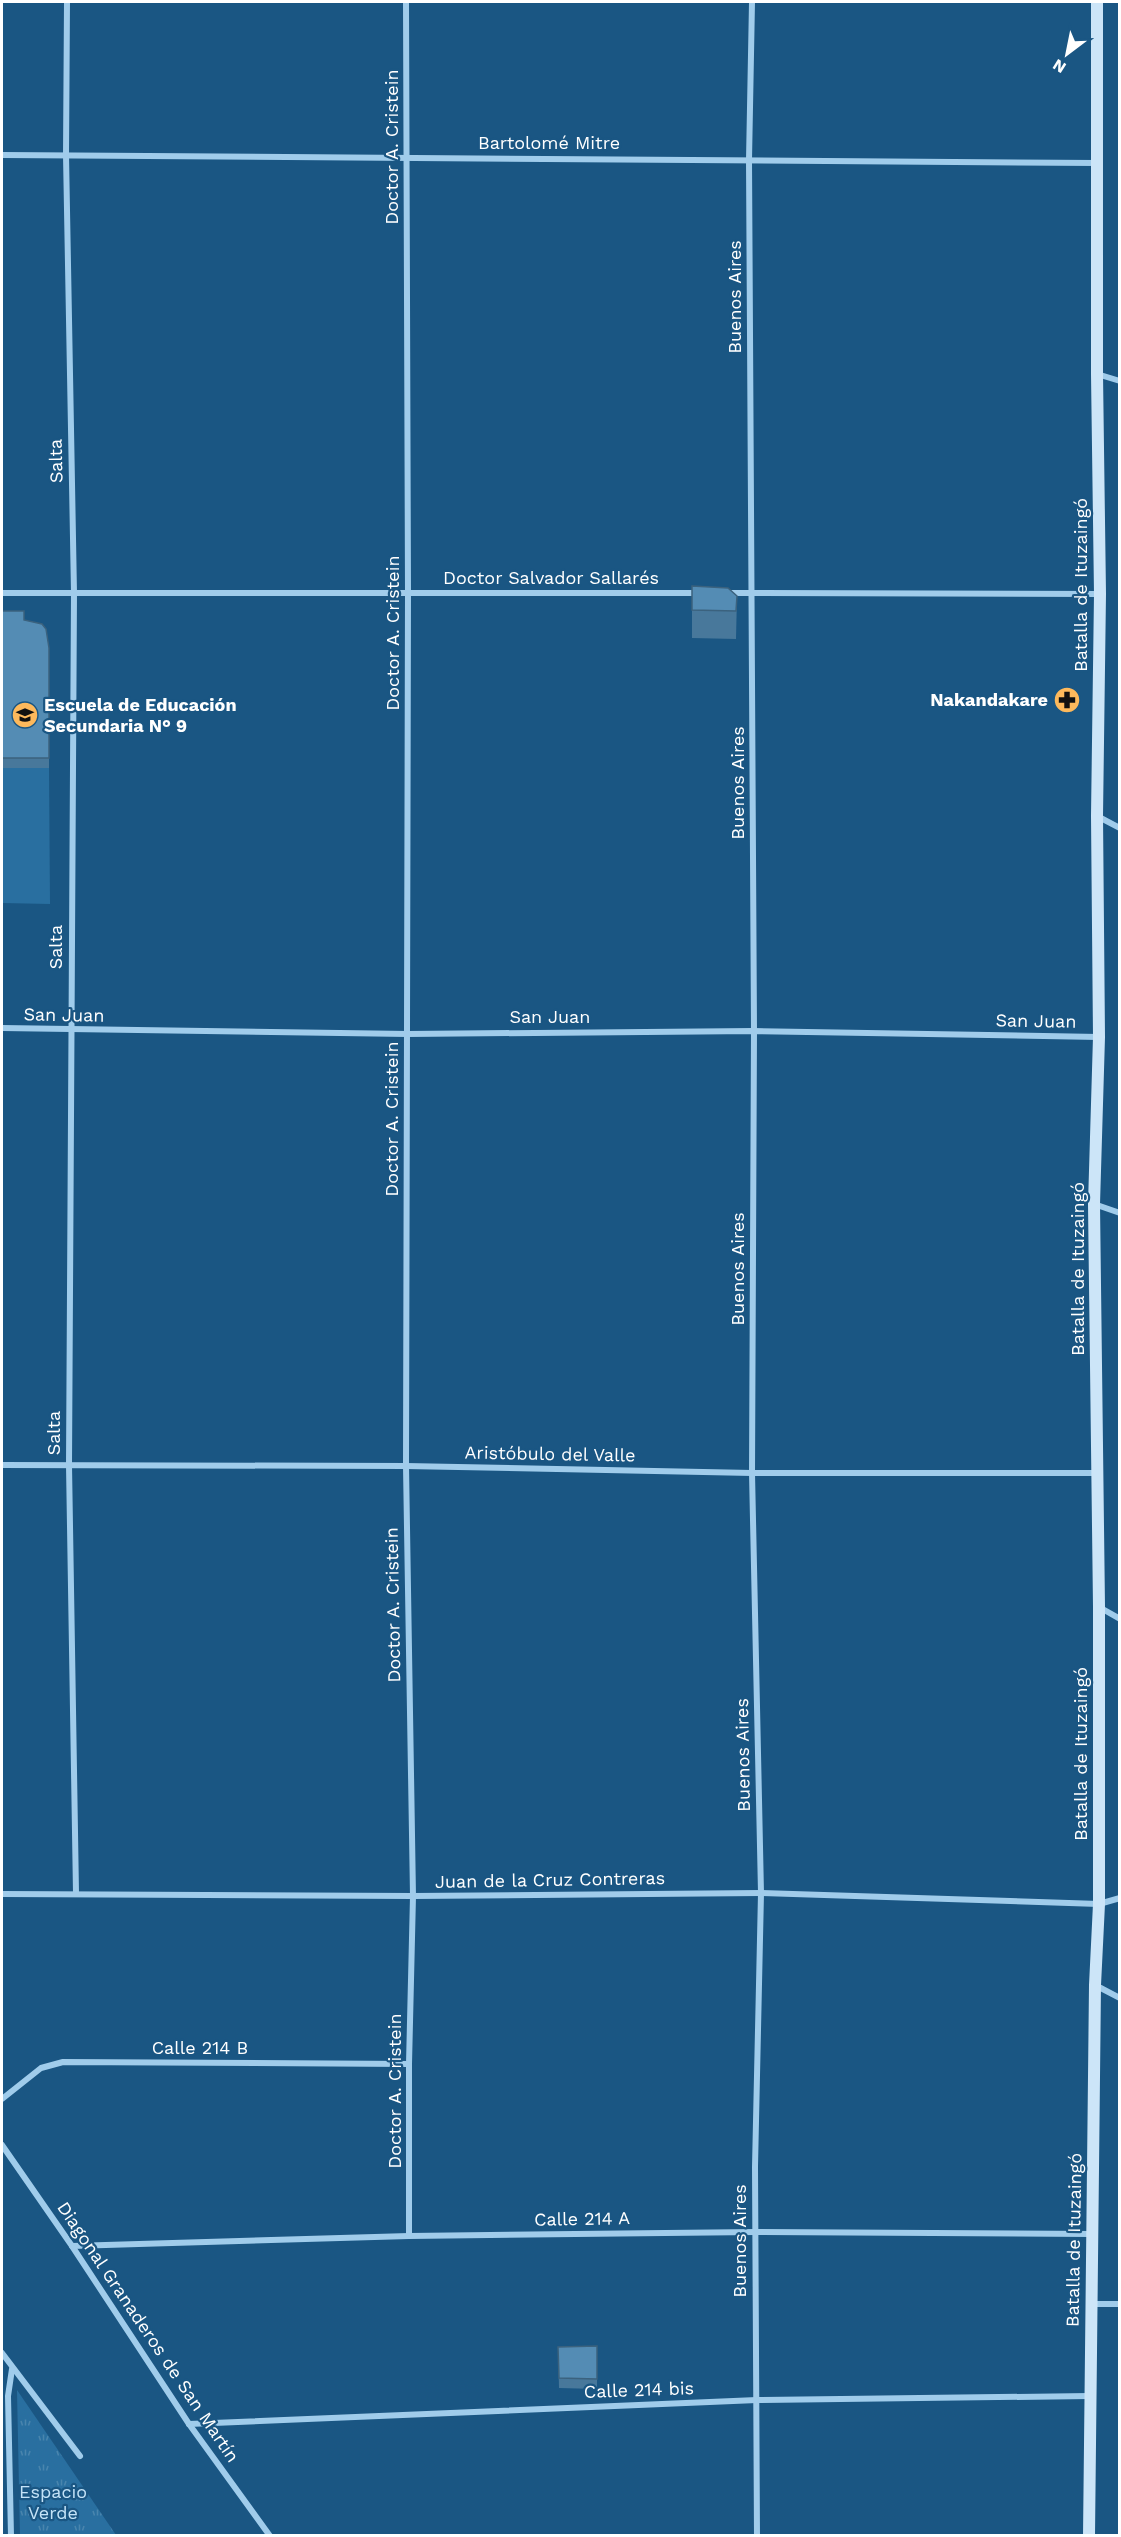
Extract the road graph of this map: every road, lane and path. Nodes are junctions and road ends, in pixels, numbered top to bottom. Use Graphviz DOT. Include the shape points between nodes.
graph roads {
  1 [pos="67,2"];
  2 [pos="406,2"];
  3 [pos="752,2"];
  4 [pos="1097,2"];
  5 [pos="2,155"];
  6 [pos="66,155"];
  7 [pos="407,157"];
  8 [pos="750,160"];
  9 [pos="1097,163"];
  10 [pos="1097,374"];
  11 [pos="1119,381"];
  12 [pos="2,592"];
  13 [pos="74,593"];
  14 [pos="408,593"];
  15 [pos="705,593"];
  16 [pos="717,593"];
  17 [pos="752,593"];
  18 [pos="1101,594"];
  19 [pos="1096,816"];
  20 [pos="1119,828"];
  21 [pos="2,1028"];
  22 [pos="70,1030"];
  23 [pos="754,1031"];
  24 [pos="408,1034"];
  25 [pos="1099,1037"];
  26 [pos="1094,1204"];
  27 [pos="1119,1213"];
  28 [pos="2,1465"];
  29 [pos="69,1465"];
  30 [pos="406,1466"];
  31 [pos="752,1473"];
  32 [pos="1098,1473"];
  33 [pos="1099,1607"];
  34 [pos="1119,1619"];
  35 [pos="76,1893"];
  36 [pos="761,1893"];
  37 [pos="2,1894"];
  38 [pos="413,1896"];
  39 [pos="1119,1898"];
  40 [pos="1099,1904"];
  41 [pos="1095,1985"];
  42 [pos="1119,1998"];
  43 [pos="409,2064"];
  44 [pos="2,2099"];
  45 [pos="2,2145"];
  46 [pos="755,2232"];
  47 [pos="1093,2234"];
  48 [pos="409,2236"];
  49 [pos="72,2246"];
  50 [pos="1092,2304"];
  51 [pos="1119,2304"];
  52 [pos="2,2353"];
  53 [pos="12,2369"];
  54 [pos="1090,2396"];
  55 [pos="758,2400"];
  56 [pos="189,2424"];
  57 [pos="80,2456"];
  58 [pos="2,2494"];
  59 [pos="10,2494"];
  60 [pos="11,2535"];
  61 [pos="270,2535"];
  62 [pos="757,2535"];
  63 [pos="1089,2535"];
  1 -- 6 [label="street, Salta"];
  2 -- 7 [label="street, Doctor A. Cristein"];
  3 -- 8 [label="street, Buenos Aires"];
  4 -- 9 [label="main road, Batalla de Ituzaingó"];
  5 -- 6 [label="street, Bartolomé Mitre"];
  6 -- 7 [label="street, Bartolomé Mitre"];
  6 -- 13 [label="street, Salta"];
  7 -- 8 [label="street, Bartolomé Mitre"];
  7 -- 14 [label="street, Doctor A. Cristein"];
  8 -- 9 [label="street, Bartolomé Mitre"];
  8 -- 17 [label="street, Buenos Aires"];
  9 -- 10 [label="main road, Batalla de Ituzaingó"];
  10 -- 11 [label="street"];
  10 -- 18 [label="main road, Batalla de Ituzaingó"];
  12 -- 13 [label="street, Doctor Salvador Sallarés"];
  13 -- 14 [label="street, Doctor Salvador Sallarés"];
  13 -- 22 [label="street, Salta"];
  14 -- 15 [label="street, Doctor Salvador Sallarés"];
  14 -- 24 [label="street, Doctor A. Cristein"];
  16 -- 17 [label="street"];
  17 -- 18 [label="street"];
  17 -- 23 [label="street, Buenos Aires"];
  18 -- 19 [label="main road, Batalla de Ituzaingó"];
  19 -- 20 [label="street"];
  19 -- 25 [label="main road, Batalla de Ituzaingó"];
  21 -- 22 [label="street, San Juan"];
  22 -- 24 [label="street, San Juan"];
  22 -- 29 [label="street, Salta"];
  23 -- 24 [label="street, San Juan"];
  23 -- 25 [label="street, San Juan"];
  23 -- 31 [label="street, Buenos Aires"];
  24 -- 30 [label="street, Doctor A. Cristein"];
  25 -- 26 [label="main road, Batalla de Ituzaingó"];
  26 -- 27 [label="street"];
  26 -- 32 [label="main road, Batalla de Ituzaingó"];
  28 -- 29 [label="street, Aristóbulo del Valle"];
  29 -- 30 [label="street, Aristóbulo del Valle"];
  29 -- 35 [label="street, Salta"];
  30 -- 31 [label="street, Aristóbulo del Valle"];
  30 -- 38 [label="street, Doctor A. Cristein"];
  31 -- 32 [label="street, Aristóbulo del Valle"];
  31 -- 36 [label="street, Buenos Aires"];
  32 -- 33 [label="main road, Batalla de Ituzaingó"];
  33 -- 34 [label="street"];
  33 -- 40 [label="main road, Batalla de Ituzaingó"];
  35 -- 37 [label="street, Juan de la Cruz Contreras"];
  35 -- 38 [label="street, Juan de la Cruz Contreras"];
  36 -- 38 [label="street, Juan de la Cruz Contreras"];
  36 -- 40 [label="street, Juan de la Cruz Contreras"];
  36 -- 46 [label="street, Buenos Aires"];
  38 -- 43 [label="street, Doctor A. Cristein"];
  39 -- 40 [label="street, Juan de la Cruz Contreras"];
  40 -- 41 [label="main road, Batalla de Ituzaingó"];
  41 -- 42 [label="street"];
  41 -- 47 [label="main road, Batalla de Ituzaingó"];
  43 -- 44 [label="street, Calle 214 B" via="63,2062 41,2068"];
  43 -- 48 [label="street, Doctor A. Cristein"];
  45 -- 49 [label="street, Diagonal Granaderos de San Martín"];
  46 -- 47 [label="street, Calle 214 A"];
  46 -- 48 [label="street, Calle 214 A"];
  46 -- 55 [label="street, Buenos Aires"];
  47 -- 50 [label="main road, Batalla de Ituzaingó"];
  48 -- 49 [label="street, Calle 214 A"];
  49 -- 56 [label="street, Diagonal Granaderos de San Martín"];
  50 -- 51 [label="street"];
  50 -- 54 [label="main road, Batalla de Ituzaingó"];
  52 -- 53 [label="street"];
  53 -- 57 [label="street"];
  53 -- 59 [label="street" via="8,2396"];
  54 -- 55 [label="street, Calle 214 bis"];
  54 -- 63 [label="main road, Batalla de Ituzaingó"];
  55 -- 56 [label="street, Calle 214 bis"];
  55 -- 62 [label="street, Buenos Aires"];
  56 -- 61 [label="street, Diagonal Granaderos de San Martín"];
  58 -- 59 [label="street"];
  59 -- 60 [label="street"];
}
